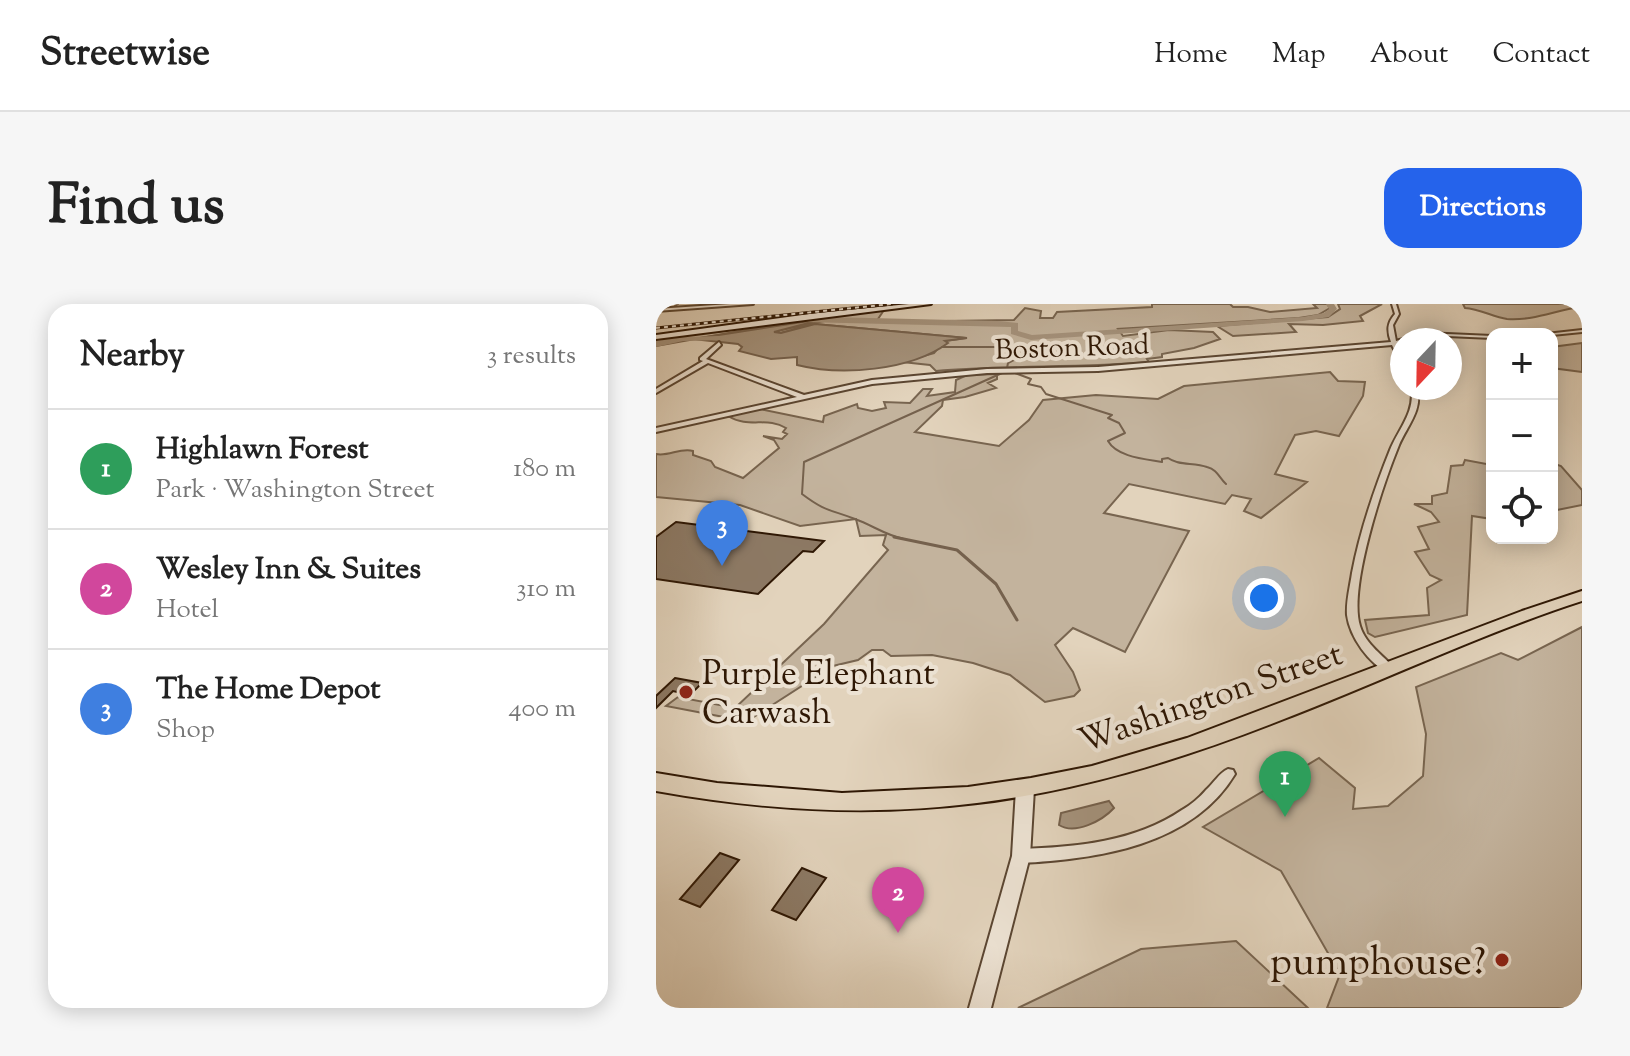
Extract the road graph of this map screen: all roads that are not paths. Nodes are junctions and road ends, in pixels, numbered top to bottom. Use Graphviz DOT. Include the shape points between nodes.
graph roads {
  1 [pos="751,304"];
  2 [pos="928,304"];
  3 [pos="1394,304"];
  4 [pos="717,305"];
  5 [pos="656,310"];
  6 [pos="1582,331"];
  7 [pos="1558,333"];
  8 [pos="1390,334"];
  9 [pos="1462,336"];
  10 [pos="656,337"];
  11 [pos="1486,337"];
  12 [pos="1390,343"];
  13 [pos="719,344"];
  14 [pos="708,361"];
  15 [pos="656,391"];
  16 [pos="803,397"];
  17 [pos="1417,400"];
  18 [pos="656,430"];
  19 [pos="1582,596"];
  20 [pos="1389,669"];
  21 [pos="1228,774"];
  22 [pos="656,782"];
  23 [pos="1025,789"];
  24 [pos="1021,856"];
  25 [pos="980,1008"];
  1 -- 4 [label="street"];
  2 -- 10 [label="main road"];
  3 -- 8 [label="street" via="1397,314 1389,322"];
  4 -- 5 [label="street"];
  6 -- 7 [label="street"];
  9 -- 11 [label="street, Boston Road"];
  12 -- 16 [label="street, Boston Road" via="1101,369 909,378"];
  13 -- 14 [label="street" via="701,357"];
  14 -- 15 [label="street"];
  14 -- 16 [label="street"];
  16 -- 18 [label="street, Boston Road"];
  17 -- 20 [label="street" via="1368,520 1352,605 1358,636"];
  19 -- 20 [label="highway, Washington Street"];
  20 -- 23 [label="highway, Washington Street" via="1150,759"];
  21 -- 24 [label="street" via="1208,799 1154,832 1105,847"];
  22 -- 23 [label="highway, Washington Street" via="762,799 852,802"];
  23 -- 24 [label="street"];
  24 -- 25 [label="street"];
}
